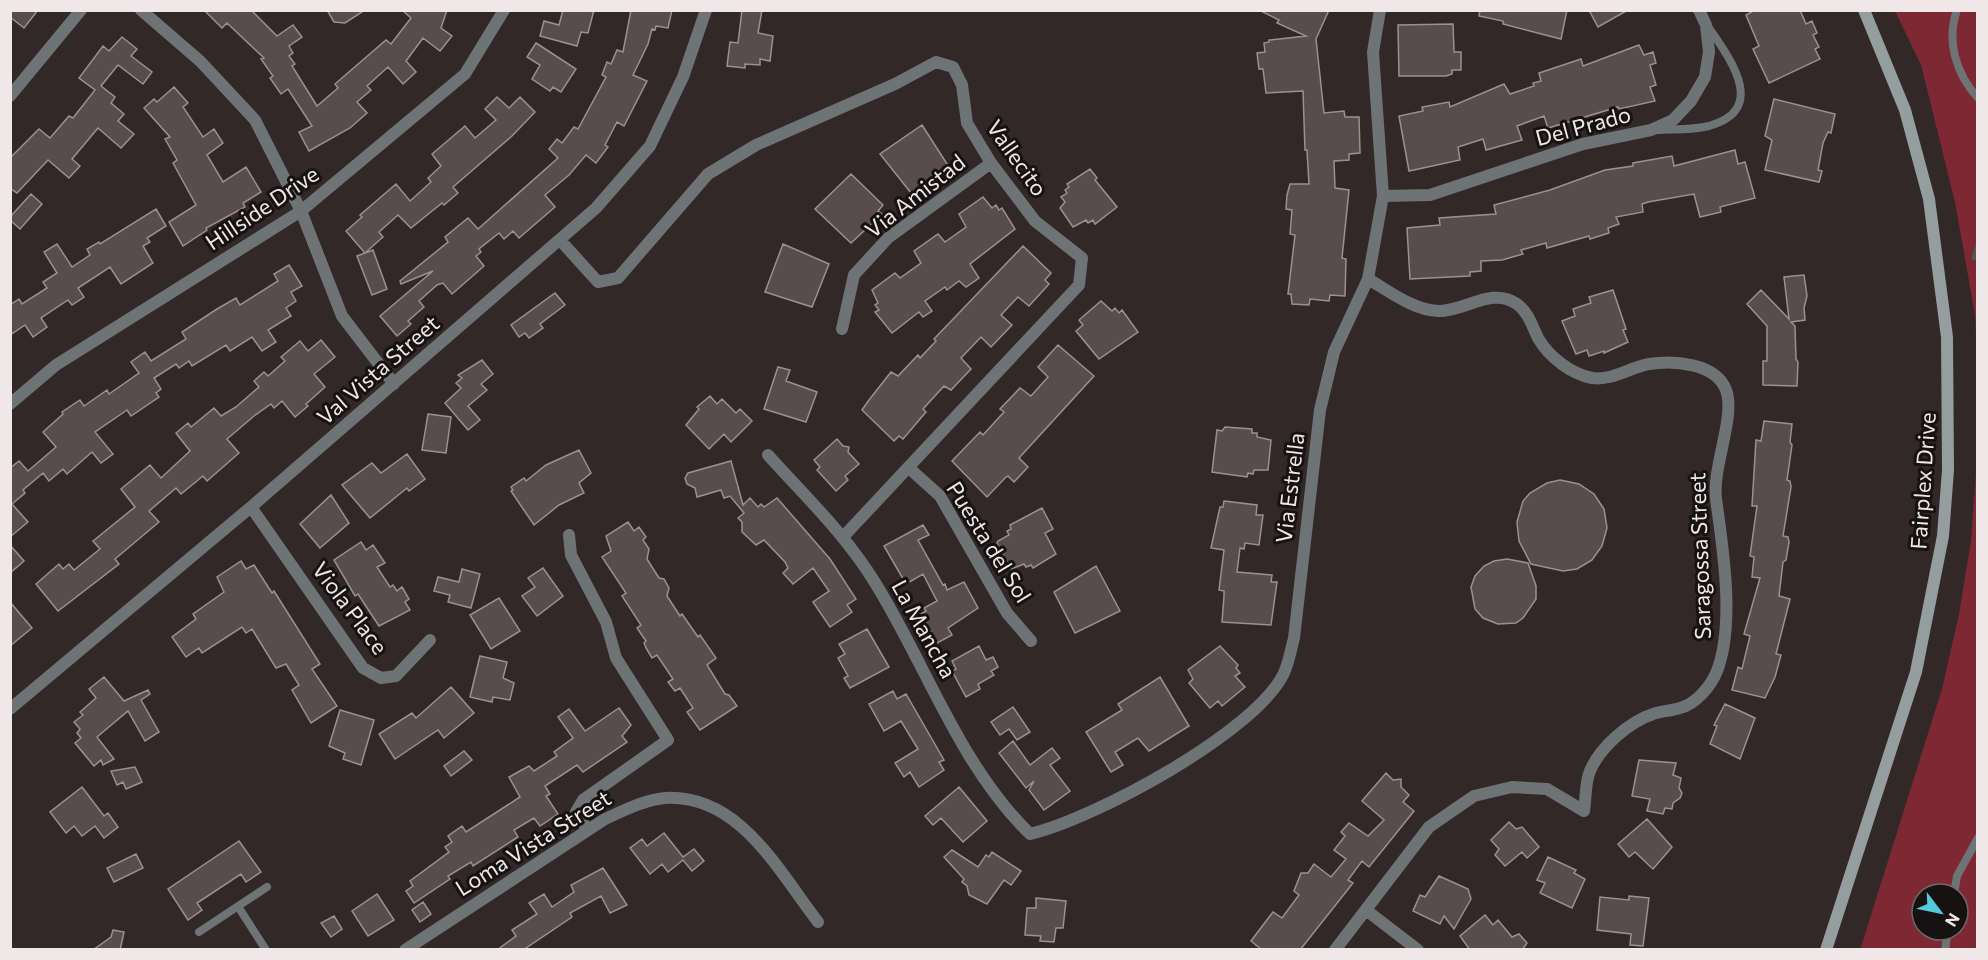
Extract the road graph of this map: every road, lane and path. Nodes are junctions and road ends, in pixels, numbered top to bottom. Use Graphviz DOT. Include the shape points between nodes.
graph roads {
  1 [pos="81,10"];
  2 [pos="141,10"];
  3 [pos="504,10"];
  4 [pos="706,10"];
  5 [pos="1380,10"];
  6 [pos="1699,10"];
  7 [pos="1864,10"];
  8 [pos="1957,10"];
  9 [pos="1706,25"];
  10 [pos="10,96"];
  11 [pos="1977,98"];
  12 [pos="1651,130"];
  13 [pos="991,163"];
  14 [pos="1383,196"];
  15 [pos="302,211"];
  16 [pos="560,240"];
  17 [pos="1368,279"];
  18 [pos="842,329"];
  19 [pos="394,384"];
  20 [pos="10,404"];
  21 [pos="768,455"];
  22 [pos="909,468"];
  23 [pos="251,507"];
  24 [pos="569,535"];
  25 [pos="843,537"];
  26 [pos="430,640"];
  27 [pos="1031,641"];
  28 [pos="10,710"];
  29 [pos="588,830"];
  30 [pos="1030,834"];
  31 [pos="1977,838"];
  32 [pos="1956,882"];
  33 [pos="267,887"];
  34 [pos="239,908"];
  35 [pos="1366,910"];
  36 [pos="819,922"];
  37 [pos="200,932"];
  38 [pos="408,949"];
  39 [pos="266,950"];
  40 [pos="1335,950"];
  41 [pos="1418,950"];
  42 [pos="1826,950"];
  1 -- 10 [label="street"];
  2 -- 15 [label="street" via="201,61 255,120"];
  3 -- 15 [label="street, Hillside Drive" via="465,74"];
  4 -- 16 [label="street, Val Vista Street" via="684,77 650,146 596,208"];
  5 -- 14 [label="street, Via Estrella" via="1373,52"];
  6 -- 9 [label="street, Del Prado"];
  7 -- 42 [label="main road, Fairplex Drive" via="1905,110 1929,199 1947,337 1948,470 1943,536 1916,672"];
  8 -- 11 [label="lane" via="1951,31 1958,70"];
  9 -- 12 [label="street, Del Prado" via="1710,52 1705,77 1691,101 1673,120"];
  9 -- 12 [label="lane" via="1740,80 1738,107 1726,119 1707,126"];
  12 -- 14 [label="street, Del Prado" via="1583,144 1430,195"];
  13 -- 16 [label="street, Vallecito" via="968,123 962,85 953,67 936,62 756,145 708,174 618,278 598,282"];
  13 -- 18 [label="street, Via Amistad" via="888,238 854,275"];
  13 -- 22 [label="street, Vallecito" via="1035,221 1082,258 1079,285"];
  14 -- 17 [label="street, Via Estrella"];
  15 -- 19 [label="street" via="342,316"];
  15 -- 20 [label="street, Hillside Drive" via="56,365"];
  16 -- 19 [label="street, Val Vista Street"];
  17 -- 30 [label="street, Via Estrella" via="1334,352 1320,410 1294,638 1284,673 1261,704 1223,735 1118,800 1058,827"];
  17 -- 35 [label="street, Saragossa Street" via="1419,307 1437,311 1490,297 1517,304 1551,356 1592,378 1614,376 1649,364 1698,366 1715,376 1726,390 1727,411 1716,496 1723,539 1726,645 1704,693 1683,708 1652,714 1619,732 1590,771 1584,812 1547,789 1512,787 1473,796 1429,827"];
  19 -- 23 [label="street, Val Vista Street"];
  21 -- 25 [label="street, La Mancha"];
  22 -- 25 [label="street, Vallecito"];
  22 -- 27 [label="street, Puesta del Sol" via="940,496 1007,614"];
  23 -- 26 [label="street, Viola Place" via="363,668 381,678 396,676"];
  23 -- 28 [label="street, Val Vista Street"];
  24 -- 29 [label="street" via="571,555 606,622 616,658 668,741 583,800 576,812"];
  25 -- 30 [label="street, La Mancha" via="874,581 967,751 1014,818"];
  29 -- 36 [label="street, Loma Vista Street" via="634,806 663,798 691,799 718,809 749,834"];
  29 -- 38 [label="street, Loma Vista Street"];
  31 -- 32 [label="lane"];
  33 -- 34 [label="lane"];
  34 -- 37 [label="lane"];
  34 -- 39 [label="lane"];
  35 -- 40 [label="street, Saragossa Street"];
  35 -- 41 [label="street"];
}
